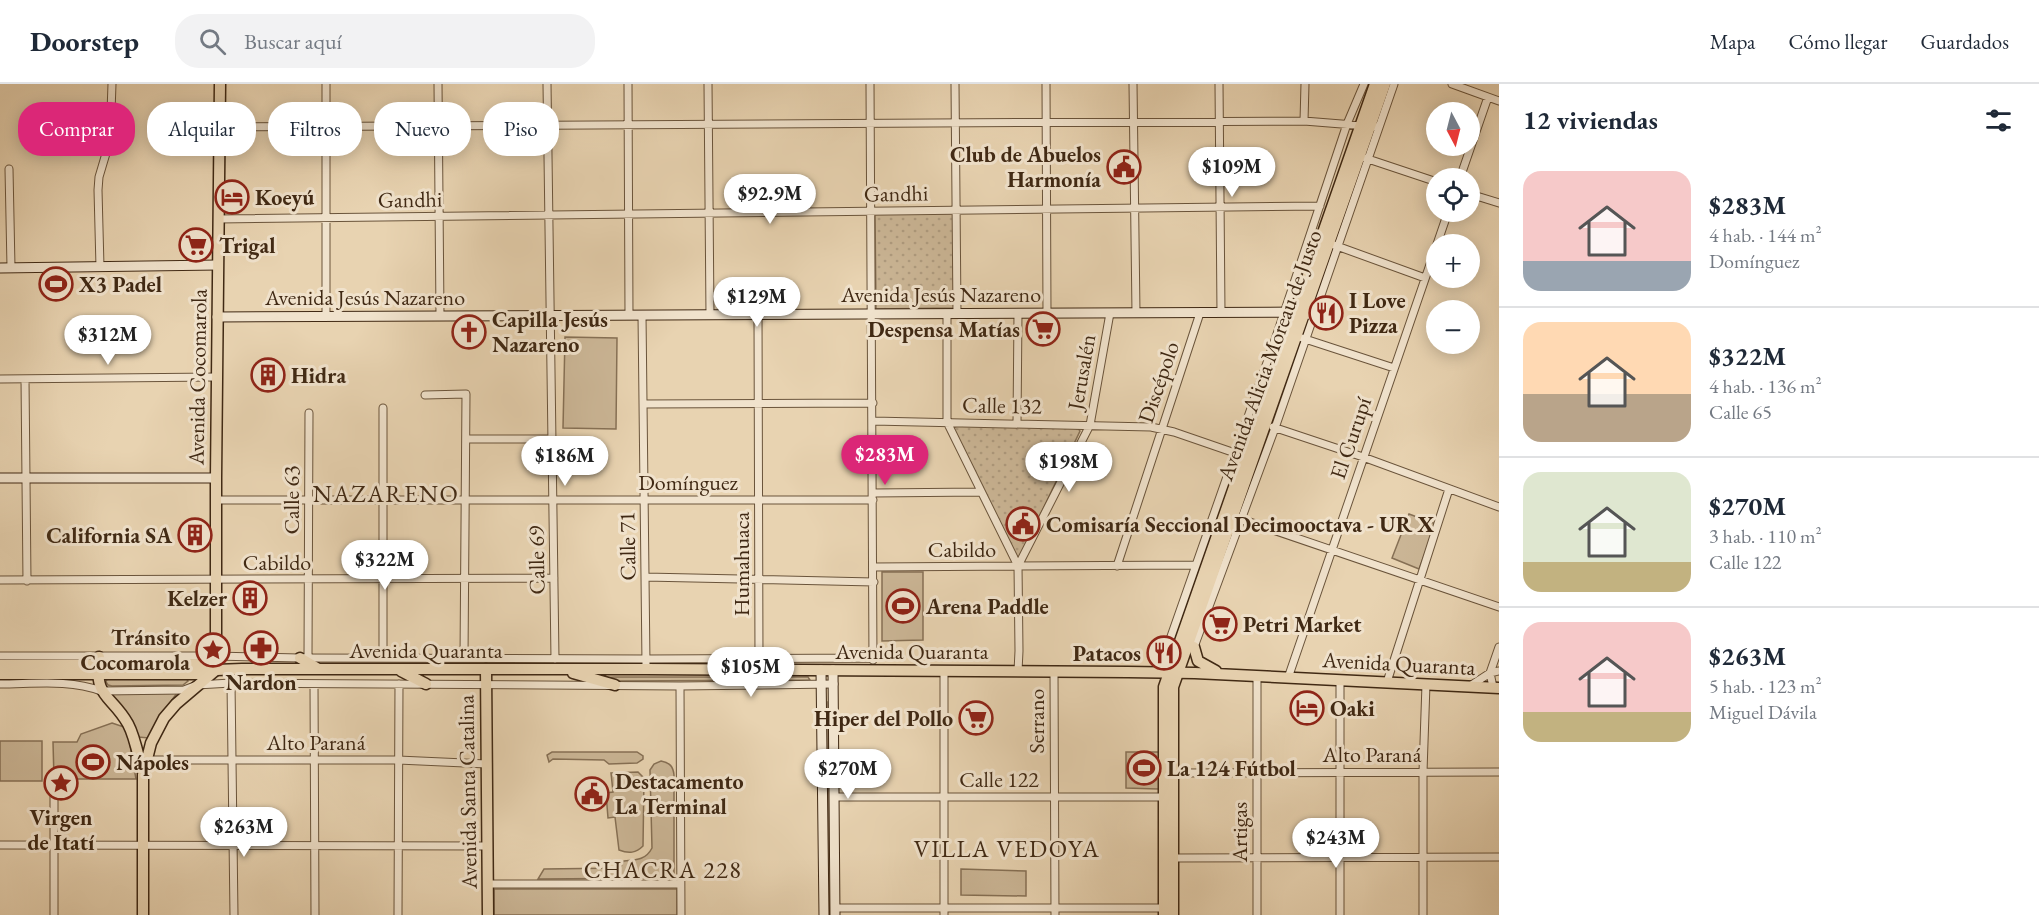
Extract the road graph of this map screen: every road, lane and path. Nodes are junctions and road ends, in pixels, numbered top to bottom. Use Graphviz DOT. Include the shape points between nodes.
graph roads {
  1 [pos="112,84"];
  2 [pos="220,84"];
  3 [pos="326,84"];
  4 [pos="438,84"];
  5 [pos="547,84"];
  6 [pos="628,84"];
  7 [pos="708,84"];
  8 [pos="870,84"];
  9 [pos="955,84"];
  10 [pos="1046,84"];
  11 [pos="1133,84"];
  12 [pos="1219,84"];
  13 [pos="1305,84"];
  14 [pos="1364,84"];
  15 [pos="1375,84"];
  16 [pos="1385,84"];
  17 [pos="1394,84"];
  18 [pos="1452,84"];
  19 [pos="1488,97"];
  20 [pos="1499,101"];
  21 [pos="220,102"];
  22 [pos="326,102"];
  23 [pos="438,102"];
  24 [pos="547,102"];
  25 [pos="1304,121"];
  26 [pos="955,123"];
  27 [pos="1046,123"];
  28 [pos="1134,123"];
  29 [pos="1220,123"];
  30 [pos="628,124"];
  31 [pos="709,124"];
  32 [pos="871,124"];
  33 [pos="1347,124"];
  34 [pos="559,125"];
  35 [pos="1370,126"];
  36 [pos="220,156"];
  37 [pos="326,156"];
  38 [pos="438,156"];
  39 [pos="548,156"];
  40 [pos="1364,158"];
  41 [pos="1463,168"];
  42 [pos="9,169"];
  43 [pos="1426,179"];
  44 [pos="1480,197"];
  45 [pos="1499,203"];
  46 [pos="1220,206"];
  47 [pos="1320,206"];
  48 [pos="1135,207"];
  49 [pos="1047,208"];
  50 [pos="956,210"];
  51 [pos="872,211"];
  52 [pos="709,213"];
  53 [pos="629,214"];
  54 [pos="549,215"];
  55 [pos="439,217"];
  56 [pos="326,218"];
  57 [pos="219,219"];
  58 [pos="1445,222"];
  59 [pos="1333,244"];
  60 [pos="218,266"];
  61 [pos="11,267"];
  62 [pos="99,267"];
  63 [pos="0,268"];
  64 [pos="1425,278"];
  65 [pos="1221,312"];
  66 [pos="1047,313"];
  67 [pos="1110,313"];
  68 [pos="1136,313"];
  69 [pos="1200,313"];
  70 [pos="1299,313"];
  71 [pos="873,314"];
  72 [pos="952,314"];
  73 [pos="1018,314"];
  74 [pos="629,315"];
  75 [pos="642,315"];
  76 [pos="710,315"];
  77 [pos="758,315"];
  78 [pos="326,316"];
  79 [pos="440,316"];
  80 [pos="550,316"];
  81 [pos="217,317"];
  82 [pos="1301,338"];
  83 [pos="1394,369"];
  84 [pos="217,377"];
  85 [pos="0,379"];
  86 [pos="25,379"];
  87 [pos="425,395"];
  88 [pos="873,403"];
  89 [pos="643,404"];
  90 [pos="758,404"];
  91 [pos="383,408"];
  92 [pos="309,413"];
  93 [pos="873,421"];
  94 [pos="947,422"];
  95 [pos="1017,423"];
  96 [pos="1261,423"];
  97 [pos="1090,425"];
  98 [pos="1161,429"];
  99 [pos="465,439"];
  100 [pos="552,439"];
  101 [pos="1235,453"];
  102 [pos="1363,458"];
  103 [pos="0,478"];
  104 [pos="27,478"];
  105 [pos="216,478"];
  106 [pos="1449,489"];
  107 [pos="981,492"];
  108 [pos="873,497"];
  109 [pos="383,500"];
  110 [pos="464,500"];
  111 [pos="553,500"];
  112 [pos="644,500"];
  113 [pos="759,500"];
  114 [pos="216,501"];
  115 [pos="309,501"];
  116 [pos="1499,507"];
  117 [pos="1241,519"];
  118 [pos="1331,550"];
  119 [pos="1195,565"];
  120 [pos="1117,566"];
  121 [pos="874,567"];
  122 [pos="1018,567"];
  123 [pos="645,577"];
  124 [pos="554,578"];
  125 [pos="383,579"];
  126 [pos="464,579"];
  127 [pos="759,579"];
  128 [pos="0,580"];
  129 [pos="216,580"];
  130 [pos="309,580"];
  131 [pos="1419,580"];
  132 [pos="27,581"];
  133 [pos="874,582"];
  134 [pos="1499,607"];
  135 [pos="1206,613"];
  136 [pos="1196,619"];
  137 [pos="1168,645"];
  138 [pos="1194,647"];
  139 [pos="1499,647"];
  140 [pos="0,656"];
  141 [pos="216,656"];
  142 [pos="304,658"];
  143 [pos="383,658"];
  144 [pos="464,658"];
  145 [pos="873,658"];
  146 [pos="555,659"];
  147 [pos="486,664"];
  148 [pos="646,664"];
  149 [pos="0,665"];
  150 [pos="98,665"];
  151 [pos="759,665"];
  152 [pos="216,669"];
  153 [pos="398,669"];
  154 [pos="561,669"];
  155 [pos="320,670"];
  156 [pos="821,670"];
  157 [pos="833,670"];
  158 [pos="873,670"];
  159 [pos="944,670"];
  160 [pos="1017,671"];
  161 [pos="1499,671"];
  162 [pos="1054,672"];
  163 [pos="1173,673"];
  164 [pos="1490,673"];
  165 [pos="0,674"];
  166 [pos="1225,675"];
  167 [pos="1257,676"];
  168 [pos="1288,678"];
  169 [pos="1340,680"];
  170 [pos="1387,682"];
  171 [pos="231,683"];
  172 [pos="0,684"];
  173 [pos="18,684"];
  174 [pos="314,684"];
  175 [pos="399,684"];
  176 [pos="426,684"];
  177 [pos="834,684"];
  178 [pos="1426,684"];
  179 [pos="197,685"];
  180 [pos="486,685"];
  181 [pos="615,685"];
  182 [pos="822,685"];
  183 [pos="680,686"];
  184 [pos="1470,686"];
  185 [pos="1496,688"];
  186 [pos="101,691"];
  187 [pos="146,760"];
  188 [pos="231,760"];
  189 [pos="315,760"];
  190 [pos="398,760"];
  191 [pos="487,764"];
  192 [pos="1257,772"];
  193 [pos="1340,772"];
  194 [pos="1423,772"];
  195 [pos="1499,772"];
  196 [pos="1173,773"];
  197 [pos="143,775"];
  198 [pos="54,793"];
  199 [pos="834,797"];
  200 [pos="944,797"];
  201 [pos="1055,797"];
  202 [pos="1164,797"];
  203 [pos="0,845"];
  204 [pos="54,845"];
  205 [pos="143,845"];
  206 [pos="232,845"];
  207 [pos="315,845"];
  208 [pos="398,845"];
  209 [pos="488,846"];
  210 [pos="1257,857"];
  211 [pos="1340,857"];
  212 [pos="1423,857"];
  213 [pos="1499,857"];
  214 [pos="1173,858"];
  215 [pos="488,884"];
  216 [pos="680,884"];
  217 [pos="835,911"];
  218 [pos="944,911"];
  219 [pos="1055,911"];
  220 [pos="1167,913"];
  221 [pos="54,915"];
  222 [pos="143,915"];
  223 [pos="234,915"];
  224 [pos="315,915"];
  225 [pos="398,915"];
  226 [pos="488,915"];
  227 [pos="681,915"];
  228 [pos="824,915"];
  229 [pos="1257,915"];
  230 [pos="1340,915"];
  231 [pos="1423,915"];
  1 -- 62 [label="street" via="110,140 98,190"];
  2 -- 21 [label="main road, Avenida Cocomarola"];
  3 -- 22 [label="street"];
  4 -- 23 [label="street"];
  5 -- 24 [label="street, Calle 69"];
  6 -- 30 [label="street"];
  7 -- 31 [label="street"];
  8 -- 32 [label="street"];
  9 -- 26 [label="street"];
  10 -- 27 [label="street"];
  11 -- 28 [label="street"];
  12 -- 29 [label="street"];
  13 -- 25 [label="street"];
  14 -- 33 [label="street"];
  15 -- 35 [label="main road, Avenida Alicia Moreau de Justo"];
  16 -- 35 [label="main road, Avenida Alicia Moreau de Justo"];
  17 -- 35 [label="street"];
  18 -- 19 [label="street"];
  19 -- 20 [label="street"];
  19 -- 41 [label="street"];
  25 -- 29 [label="street"];
  25 -- 33 [label="street"];
  26 -- 27 [label="street"];
  26 -- 32 [label="street"];
  26 -- 50 [label="street"];
  27 -- 28 [label="street"];
  27 -- 49 [label="street"];
  28 -- 29 [label="street"];
  28 -- 48 [label="street"];
  29 -- 46 [label="street"];
  30 -- 31 [label="street"];
  30 -- 34 [label="street"];
  30 -- 53 [label="street"];
  31 -- 32 [label="street"];
  31 -- 52 [label="street"];
  32 -- 51 [label="street"];
  33 -- 35 [label="street"];
  33 -- 47 [label="street"];
  35 -- 40 [label="main road, Avenida Alicia Moreau de Justo"];
  35 -- 70 [label="main road, Avenida Alicia Moreau de Justo"];
  36 -- 57 [label="main road, Avenida Cocomarola"];
  37 -- 56 [label="street"];
  38 -- 55 [label="street"];
  39 -- 54 [label="street, Calle 69"];
  40 -- 43 [label="street"];
  40 -- 59 [label="main road, Avenida Alicia Moreau de Justo"];
  42 -- 61 [label="street"];
  44 -- 45 [label="street"];
  46 -- 47 [label="street, Gandhi"];
  46 -- 48 [label="street, Gandhi"];
  46 -- 65 [label="street"];
  47 -- 70 [label="street"];
  48 -- 49 [label="street, Gandhi"];
  48 -- 68 [label="street"];
  49 -- 50 [label="street, Gandhi"];
  49 -- 66 [label="street"];
  50 -- 51 [label="street, Gandhi"];
  50 -- 72 [label="street"];
  51 -- 52 [label="street, Gandhi"];
  51 -- 71 [label="street"];
  52 -- 53 [label="street, Gandhi"];
  52 -- 76 [label="street"];
  53 -- 54 [label="street, Gandhi"];
  53 -- 74 [label="street"];
  54 -- 55 [label="street, Gandhi"];
  54 -- 80 [label="street, Calle 69"];
  55 -- 56 [label="street, Gandhi"];
  55 -- 79 [label="street"];
  56 -- 57 [label="street, Gandhi"];
  56 -- 78 [label="street"];
  57 -- 60 [label="main road, Avenida Cocomarola"];
  58 -- 64 [label="street, El Curupí"];
  59 -- 64 [label="street"];
  59 -- 70 [label="main road, Avenida Alicia Moreau de Justo"];
  60 -- 62 [label="main road"];
  60 -- 81 [label="main road, Avenida Cocomarola"];
  61 -- 62 [label="main road"];
  61 -- 63 [label="main road"];
  64 -- 83 [label="street, El Curupí"];
  65 -- 69 [label="main road, Avenida Jesús Nazareno"];
  65 -- 70 [label="main road, Avenida Jesús Nazareno"];
  66 -- 67 [label="main road, Avenida Jesús Nazareno"];
  66 -- 73 [label="main road, Avenida Jesús Nazareno"];
  67 -- 68 [label="main road, Avenida Jesús Nazareno"];
  67 -- 97 [label="street, Jerusalén"];
  68 -- 69 [label="main road, Avenida Jesús Nazareno"];
  69 -- 98 [label="street, Discépolo"];
  70 -- 82 [label="main road, Avenida Alicia Moreau de Justo"];
  70 -- 96 [label="main road, Avenida Alicia Moreau de Justo"];
  71 -- 72 [label="main road, Avenida Jesús Nazareno"];
  71 -- 77 [label="main road, Avenida Jesús Nazareno"];
  71 -- 88 [label="street"];
  72 -- 73 [label="main road, Avenida Jesús Nazareno"];
  72 -- 94 [label="street"];
  73 -- 95 [label="street"];
  74 -- 75 [label="main road, Avenida Jesús Nazareno"];
  74 -- 80 [label="main road, Avenida Jesús Nazareno"];
  75 -- 76 [label="main road, Avenida Jesús Nazareno"];
  75 -- 89 [label="street, Calle 71"];
  76 -- 77 [label="main road, Avenida Jesús Nazareno"];
  77 -- 90 [label="street, Humahuaca"];
  78 -- 79 [label="main road, Avenida Jesús Nazareno"];
  78 -- 81 [label="main road, Avenida Jesús Nazareno"];
  79 -- 80 [label="main road, Avenida Jesús Nazareno"];
  80 -- 100 [label="street, Calle 69"];
  81 -- 84 [label="main road, Avenida Cocomarola"];
  82 -- 83 [label="street"];
  82 -- 96 [label="main road, Avenida Alicia Moreau de Justo"];
  83 -- 102 [label="street, El Curupí"];
  84 -- 86 [label="street"];
  84 -- 105 [label="main road, Avenida Cocomarola"];
  85 -- 86 [label="street"];
  86 -- 104 [label="street"];
  87 -- 99 [label="street" via="466,394"];
  88 -- 90 [label="street"];
  88 -- 93 [label="street"];
  89 -- 90 [label="street"];
  89 -- 112 [label="street, Calle 71"];
  90 -- 113 [label="street, Humahuaca"];
  91 -- 109 [label="street"];
  92 -- 115 [label="street, Calle 63"];
  93 -- 94 [label="street, Calle 132"];
  93 -- 108 [label="street"];
  94 -- 95 [label="street, Calle 132"];
  94 -- 107 [label="street"];
  95 -- 97 [label="street, Calle 132"];
  96 -- 101 [label="street"];
  96 -- 102 [label="street"];
  96 -- 117 [label="street"];
  96 -- 136 [label="main road, Avenida Alicia Moreau de Justo"];
  96 -- 163 [label="main road, Avenida Alicia Moreau de Justo"];
  97 -- 98 [label="street, Calle 132"];
  97 -- 122 [label="street, Jerusalén"];
  98 -- 101 [label="street, Calle 132"];
  98 -- 120 [label="street, Discépolo"];
  99 -- 100 [label="street"];
  99 -- 110 [label="street"];
  100 -- 111 [label="street, Calle 69"];
  101 -- 119 [label="street"];
  102 -- 106 [label="street"];
  102 -- 118 [label="street, El Curupí"];
  103 -- 104 [label="main road"];
  104 -- 105 [label="main road"];
  104 -- 132 [label="street"];
  105 -- 114 [label="main road, Avenida Cocomarola"];
  106 -- 116 [label="street"];
  106 -- 131 [label="street"];
  107 -- 108 [label="street, Domínguez"];
  107 -- 122 [label="street"];
  108 -- 113 [label="street, Domínguez"];
  108 -- 121 [label="street"];
  109 -- 110 [label="street, Domínguez"];
  109 -- 115 [label="street, Domínguez"];
  109 -- 125 [label="street"];
  110 -- 111 [label="street, Domínguez"];
  110 -- 126 [label="street"];
  111 -- 112 [label="street, Domínguez"];
  111 -- 124 [label="street, Calle 69"];
  112 -- 113 [label="street, Domínguez"];
  112 -- 123 [label="street, Calle 71"];
  113 -- 127 [label="street, Humahuaca"];
  114 -- 115 [label="street, Domínguez"];
  114 -- 129 [label="main road, Avenida Cocomarola"];
  115 -- 130 [label="street, Calle 63"];
  117 -- 118 [label="street"];
  117 -- 135 [label="street"];
  118 -- 131 [label="street"];
  118 -- 168 [label="street, El Curupí"];
  119 -- 120 [label="street, Cabildo"];
  119 -- 137 [label="street"];
  120 -- 122 [label="street, Cabildo"];
  121 -- 122 [label="street, Cabildo"];
  121 -- 133 [label="street"];
  122 -- 160 [label="street, Jerusalén"];
  123 -- 127 [label="street"];
  123 -- 148 [label="street, Calle 71"];
  124 -- 126 [label="street, Cabildo"];
  124 -- 146 [label="street, Calle 69"];
  125 -- 126 [label="street, Cabildo"];
  125 -- 130 [label="street, Cabildo"];
  125 -- 143 [label="street"];
  126 -- 144 [label="street"];
  127 -- 133 [label="street"];
  127 -- 151 [label="street, Humahuaca"];
  128 -- 132 [label="street, Cabildo"];
  129 -- 130 [label="street, Cabildo"];
  129 -- 132 [label="street, Cabildo"];
  129 -- 141 [label="main road, Avenida Cocomarola"];
  130 -- 142 [label="street, Calle 63"];
  131 -- 134 [label="street"];
  131 -- 170 [label="street"];
  133 -- 145 [label="street"];
  135 -- 136 [label="street"];
  135 -- 138 [label="street"];
  136 -- 163 [label="main road, Avenida Alicia Moreau de Justo"];
  138 -- 166 [label="main road" via="1198,661"];
  139 -- 164 [label="street"];
  140 -- 150 [label="street"];
  141 -- 142 [label="street"];
  141 -- 150 [label="street"];
  141 -- 152 [label="main road, Avenida Cocomarola"];
  142 -- 143 [label="street"];
  142 -- 155 [label="main road"];
  143 -- 144 [label="street"];
  144 -- 147 [label="street"];
  145 -- 151 [label="street"];
  145 -- 158 [label="street"];
  146 -- 147 [label="street"];
  146 -- 148 [label="street"];
  147 -- 153 [label="main road, Avenida Quaranta"];
  147 -- 154 [label="main road, Avenida Quaranta"];
  147 -- 180 [label="main road, Avenida Santa Catalina"];
  148 -- 151 [label="main road, Avenida Quaranta"];
  148 -- 154 [label="main road, Avenida Quaranta"];
  149 -- 150 [label="main road, Avenida Quaranta"];
  150 -- 152 [label="main road, Avenida Quaranta" via="204,674"];
  150 -- 165 [label="main road, Avenida Quaranta"];
  150 -- 186 [label="main road"];
  151 -- 156 [label="main road, Avenida Quaranta"];
  152 -- 155 [label="main road, Avenida Quaranta"];
  152 -- 179 [label="main road"];
  153 -- 155 [label="main road, Avenida Quaranta"];
  153 -- 176 [label="main road"];
  154 -- 181 [label="main road"];
  156 -- 157 [label="main road, Avenida Quaranta"];
  156 -- 182 [label="main road"];
  157 -- 158 [label="main road, Avenida Quaranta"];
  157 -- 177 [label="main road"];
  158 -- 159 [label="main road, Avenida Quaranta"];
  159 -- 160 [label="main road, Avenida Quaranta"];
  159 -- 200 [label="street"];
  160 -- 162 [label="main road, Avenida Quaranta"];
  161 -- 164 [label="street"];
  162 -- 163 [label="main road, Avenida Quaranta"];
  162 -- 201 [label="street, Serrano"];
  163 -- 166 [label="main road, Avenida Quaranta"];
  163 -- 196 [label="main road"];
  163 -- 202 [label="main road" via="1164,687"];
  164 -- 184 [label="street"];
  164 -- 185 [label="street"];
  165 -- 173 [label="main road"];
  166 -- 167 [label="main road, Avenida Quaranta"];
  167 -- 168 [label="main road, Avenida Quaranta"];
  167 -- 192 [label="street, Artigas"];
  168 -- 169 [label="main road, Avenida Quaranta"];
  169 -- 170 [label="main road, Avenida Quaranta"];
  169 -- 193 [label="street"];
  170 -- 178 [label="main road, Avenida Quaranta"];
  171 -- 174 [label="street"];
  171 -- 179 [label="street"];
  171 -- 188 [label="street"];
  172 -- 173 [label="street"];
  173 -- 186 [label="street" via="67,684"];
  174 -- 175 [label="street"];
  174 -- 189 [label="street"];
  175 -- 176 [label="street"];
  175 -- 190 [label="street"];
  176 -- 180 [label="street"];
  177 -- 182 [label="street"];
  177 -- 199 [label="main road"];
  178 -- 184 [label="main road, Avenida Quaranta"];
  178 -- 194 [label="street"];
  179 -- 186 [label="street" via="184,690"];
  179 -- 187 [label="main road" via="164,718"];
  180 -- 181 [label="street"];
  180 -- 191 [label="main road, Avenida Santa Catalina"];
  181 -- 183 [label="street"];
  182 -- 183 [label="street"];
  182 -- 228 [label="main road"];
  183 -- 216 [label="street"];
  184 -- 185 [label="main road, Avenida Quaranta"];
  186 -- 197 [label="main road" via="129,725"];
  187 -- 188 [label="street, Alto Paraná"];
  187 -- 197 [label="main road"];
  188 -- 189 [label="street, Alto Paraná"];
  188 -- 206 [label="street"];
  189 -- 190 [label="street, Alto Paraná"];
  189 -- 207 [label="street"];
  190 -- 191 [label="street, Alto Paraná"];
  190 -- 208 [label="street"];
  191 -- 209 [label="main road, Avenida Santa Catalina"];
  192 -- 193 [label="street, Alto Paraná"];
  192 -- 196 [label="street, Alto Paraná"];
  192 -- 210 [label="street, Artigas"];
  193 -- 194 [label="street, Alto Paraná"];
  193 -- 211 [label="street"];
  194 -- 195 [label="street, Alto Paraná"];
  194 -- 212 [label="street"];
  196 -- 214 [label="main road"];
  197 -- 205 [label="main road"];
  198 -- 204 [label="street"];
  199 -- 200 [label="street, Calle 122"];
  199 -- 217 [label="main road"];
  200 -- 201 [label="street, Calle 122"];
  200 -- 218 [label="street"];
  201 -- 202 [label="street, Calle 122"];
  201 -- 219 [label="street, Serrano"];
  202 -- 220 [label="main road"];
  203 -- 204 [label="street"];
  204 -- 205 [label="street"];
  204 -- 221 [label="street"];
  205 -- 206 [label="street"];
  205 -- 222 [label="main road"];
  206 -- 207 [label="street"];
  206 -- 223 [label="street"];
  207 -- 208 [label="street"];
  207 -- 224 [label="street"];
  208 -- 209 [label="street"];
  208 -- 225 [label="street"];
  209 -- 215 [label="main road, Avenida Santa Catalina"];
  210 -- 211 [label="street"];
  210 -- 214 [label="street"];
  210 -- 229 [label="street, Artigas"];
  211 -- 212 [label="street"];
  211 -- 230 [label="street"];
  212 -- 213 [label="street"];
  212 -- 231 [label="street"];
  214 -- 220 [label="main road"];
  215 -- 216 [label="street"];
  215 -- 226 [label="main road, Avenida Santa Catalina"];
  216 -- 227 [label="street"];
  217 -- 218 [label="street"];
  218 -- 219 [label="street"];
  219 -- 220 [label="street"];
}
